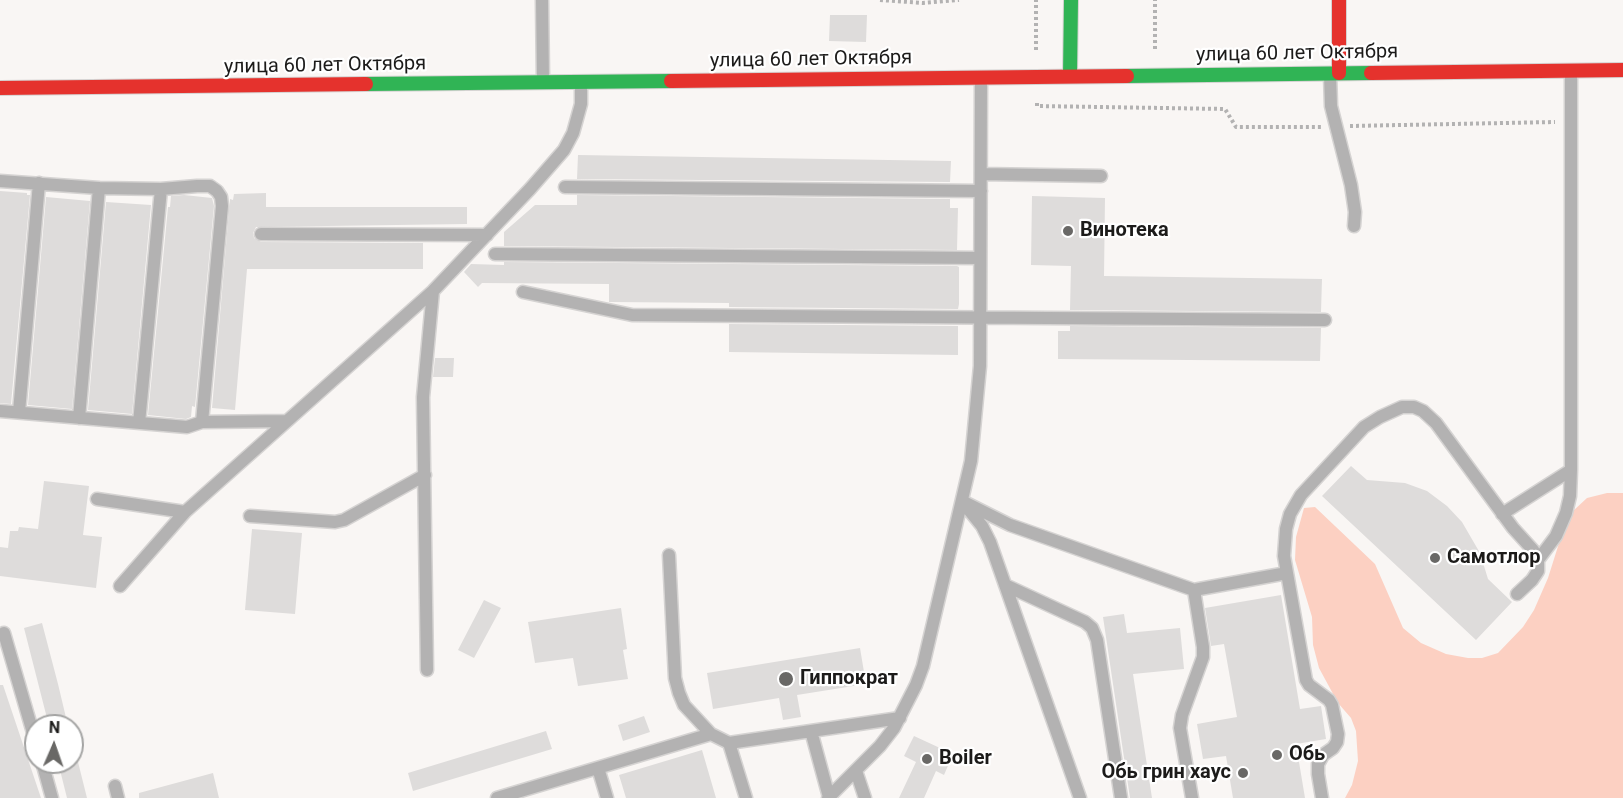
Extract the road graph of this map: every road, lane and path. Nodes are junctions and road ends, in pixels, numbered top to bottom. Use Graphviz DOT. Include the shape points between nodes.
graph roads {
  1 [pos="542,0"];
  2 [pos="880,0"];
  3 [pos="959,0"];
  4 [pos="1036,0"];
  5 [pos="1071,0"];
  6 [pos="1155,0"];
  7 [pos="1339,0"];
  8 [pos="1155,56"];
  9 [pos="1571,70"];
  10 [pos="1623,70"];
  11 [pos="1335,73"];
  12 [pos="1036,76"];
  13 [pos="1070,76"];
  14 [pos="981,77"];
  15 [pos="543,83"];
  16 [pos="581,83"];
  17 [pos="0,88"];
  18 [pos="1571,121"];
  19 [pos="1334,126"];
  20 [pos="981,174"];
  21 [pos="1101,176"];
  22 [pos="0,181"];
  23 [pos="39,183"];
  24 [pos="565,187"];
  25 [pos="99,188"];
  26 [pos="161,189"];
  27 [pos="981,190"];
  28 [pos="1354,226"];
  29 [pos="261,234"];
  30 [pos="487,235"];
  31 [pos="495,254"];
  32 [pos="980,258"];
  33 [pos="433,291"];
  34 [pos="523,292"];
  35 [pos="980,318"];
  36 [pos="1325,320"];
  37 [pos="0,411"];
  38 [pos="19,412"];
  39 [pos="79,418"];
  40 [pos="202,422"];
  41 [pos="286,422"];
  42 [pos="139,423"];
  43 [pos="1571,470"];
  44 [pos="425,475"];
  45 [pos="97,499"];
  46 [pos="962,501"];
  47 [pos="185,512"];
  48 [pos="1502,514"];
  49 [pos="250,516"];
  50 [pos="669,555"];
  51 [pos="1538,560"];
  52 [pos="1287,573"];
  53 [pos="1005,585"];
  54 [pos="120,586"];
  55 [pos="1194,590"];
  56 [pos="1517,594"];
  57 [pos="4,633"];
  58 [pos="427,670"];
  59 [pos="28,714"];
  60 [pos="900,718"];
  61 [pos="811,731"];
  62 [pos="711,734"];
  63 [pos="729,743"];
  64 [pos="598,768"];
  65 [pos="856,771"];
  66 [pos="45,774"];
  67 [pos="52,798"];
  68 [pos="497,798"];
  69 [pos="607,798"];
  70 [pos="746,798"];
  71 [pos="828,798"];
  72 [pos="865,798"];
  73 [pos="1080,798"];
  74 [pos="1121,798"];
  75 [pos="1192,798"];
  76 [pos="1322,798"];
  1 -- 15 [label="lane"];
  2 -- 3 [label="path"];
  4 -- 12 [label="path"];
  5 -- 13 [label="main road"];
  6 -- 8 [label="path"];
  7 -- 11 [label="main road"];
  9 -- 10 [label="main road, улица 60 лет Октября"];
  9 -- 11 [label="main road, улица 60 лет Октября"];
  9 -- 18 [label="lane"];
  11 -- 13 [label="main road, улица 60 лет Октября"];
  11 -- 19 [label="lane" via="1330,106"];
  12 -- 13 [label="main road, улица 60 лет Октября"];
  12 -- 14 [label="main road, улица 60 лет Октября"];
  12 -- 19 [label="path" via="1037,106 1225,109 1236,127"];
  14 -- 16 [label="main road, улица 60 лет Октября"];
  14 -- 20 [label="lane"];
  15 -- 16 [label="main road, улица 60 лет Октября"];
  15 -- 17 [label="main road, улица 60 лет Октября"];
  16 -- 30 [label="lane" via="579,117 564,150"];
  18 -- 19 [label="path"];
  18 -- 43 [label="lane"];
  19 -- 28 [label="lane" via="1351,185"];
  20 -- 21 [label="lane"];
  20 -- 27 [label="lane"];
  22 -- 23 [label="lane"];
  23 -- 25 [label="lane"];
  23 -- 38 [label="lane"];
  24 -- 27 [label="lane"];
  25 -- 26 [label="lane"];
  25 -- 39 [label="lane"];
  26 -- 40 [label="lane" via="210,186 221,197"];
  26 -- 42 [label="lane"];
  27 -- 32 [label="lane"];
  29 -- 30 [label="lane"];
  30 -- 33 [label="lane"];
  31 -- 32 [label="lane"];
  32 -- 35 [label="lane"];
  33 -- 41 [label="lane"];
  33 -- 44 [label="lane" via="423,397"];
  34 -- 35 [label="lane" via="632,315"];
  35 -- 36 [label="lane"];
  35 -- 46 [label="lane" via="977,411"];
  37 -- 38 [label="lane"];
  38 -- 39 [label="lane"];
  39 -- 42 [label="lane"];
  40 -- 41 [label="lane"];
  40 -- 42 [label="lane" via="187,427"];
  41 -- 47 [label="lane"];
  43 -- 48 [label="lane"];
  43 -- 51 [label="lane" via="1566,513 1556,536"];
  44 -- 49 [label="lane" via="344,520"];
  44 -- 58 [label="lane"];
  45 -- 47 [label="lane"];
  46 -- 53 [label="lane" via="982,526"];
  46 -- 55 [label="lane" via="1010,525"];
  46 -- 60 [label="lane" via="923,666"];
  47 -- 54 [label="lane"];
  48 -- 51 [label="lane"];
  48 -- 52 [label="lane" via="1436,423 1424,411 1402,407 1364,427 1301,495 1286,529"];
  50 -- 62 [label="lane" via="675,678 684,705"];
  51 -- 56 [label="lane" via="1538,571"];
  52 -- 55 [label="lane"];
  52 -- 76 [label="lane" via="1306,680 1332,705 1338,734 1333,748 1318,764"];
  53 -- 73 [label="lane"];
  53 -- 74 [label="lane" via="1085,621 1092,628"];
  55 -- 75 [label="lane" via="1203,657 1180,728"];
  57 -- 59 [label="lane"];
  60 -- 61 [label="lane"];
  60 -- 65 [label="lane"];
  61 -- 63 [label="lane"];
  61 -- 71 [label="lane"];
  62 -- 63 [label="lane"];
  62 -- 64 [label="lane"];
  63 -- 70 [label="lane"];
  64 -- 68 [label="lane"];
  64 -- 69 [label="lane"];
  65 -- 71 [label="lane"];
  65 -- 72 [label="lane"];
  66 -- 67 [label="lane"];
}
